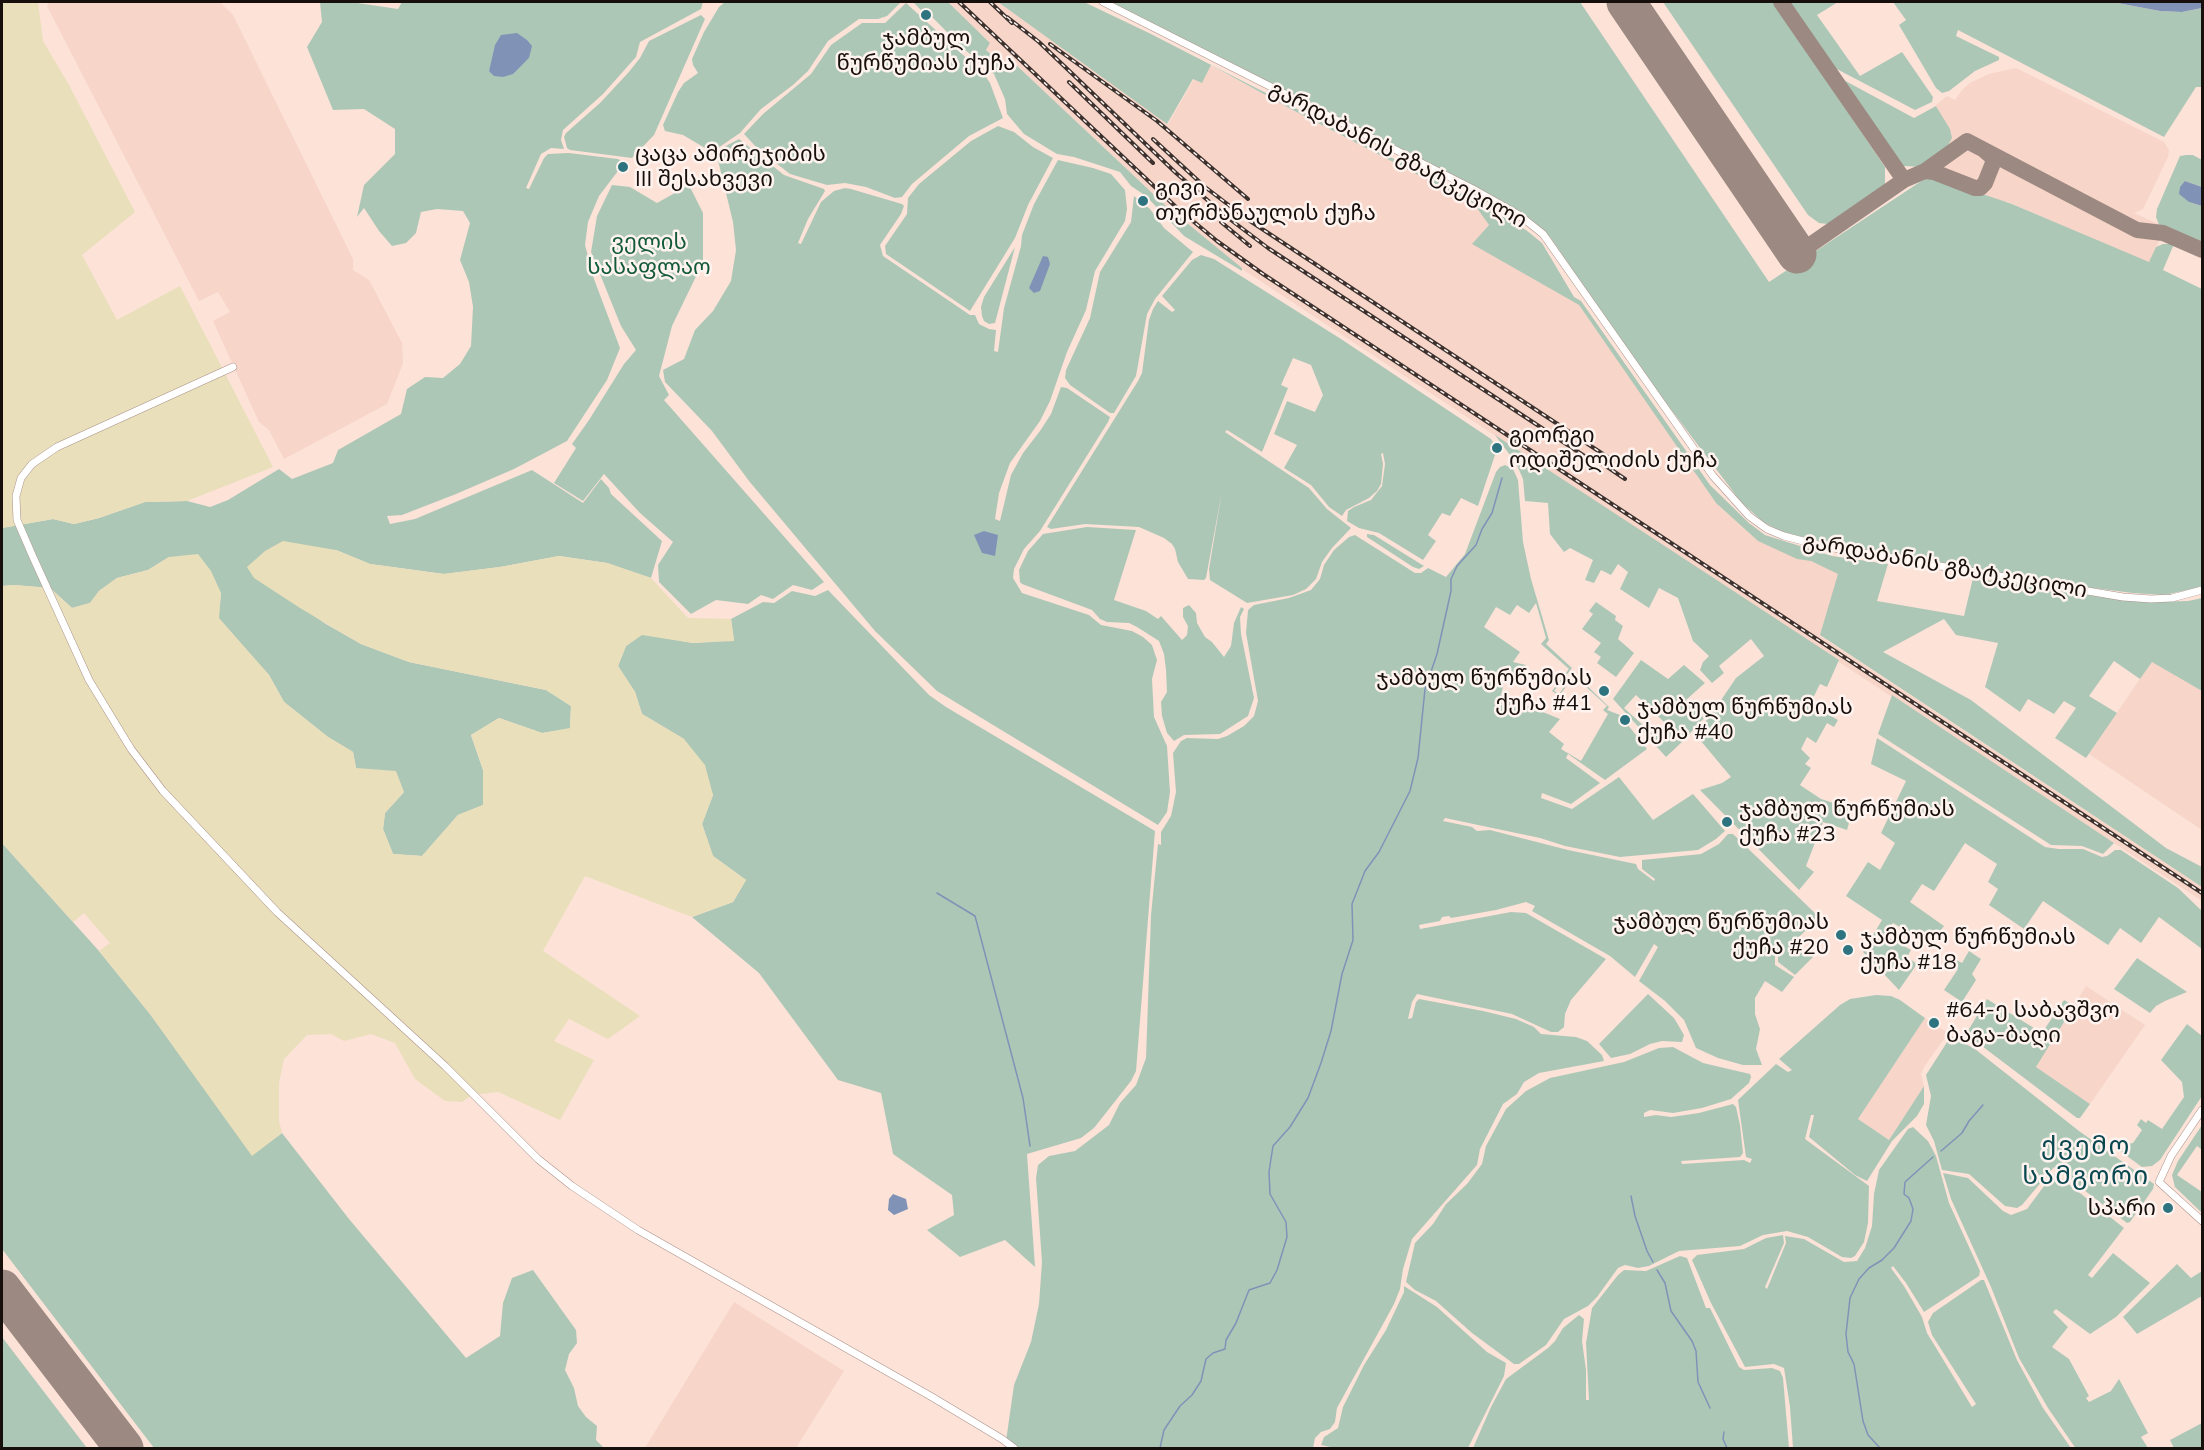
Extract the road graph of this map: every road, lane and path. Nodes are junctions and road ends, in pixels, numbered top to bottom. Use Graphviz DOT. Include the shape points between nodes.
graph roads {
  1 [pos="1103,2"];
  2 [pos="233,367"];
  3 [pos="2202,591"];
  4 [pos="2202,1110"];
  5 [pos="2202,1221"];
  6 [pos="1014,1449"];
  1 -- 3 [label="street, გარდაბანის გზატკეცილი" via="1473,189 1519,215 1543,234 1713,476 1749,516 1767,529 1822,546 2122,597 2172,598"];
  2 -- 6 [label="street" via="57,447 32,464 21,478 16,496 17,520 33,557 89,680 131,749 163,791 277,912 445,1066 538,1159 638,1230 932,1397"];
  4 -- 5 [label="street" via="2171,1156 2159,1182"];
}
